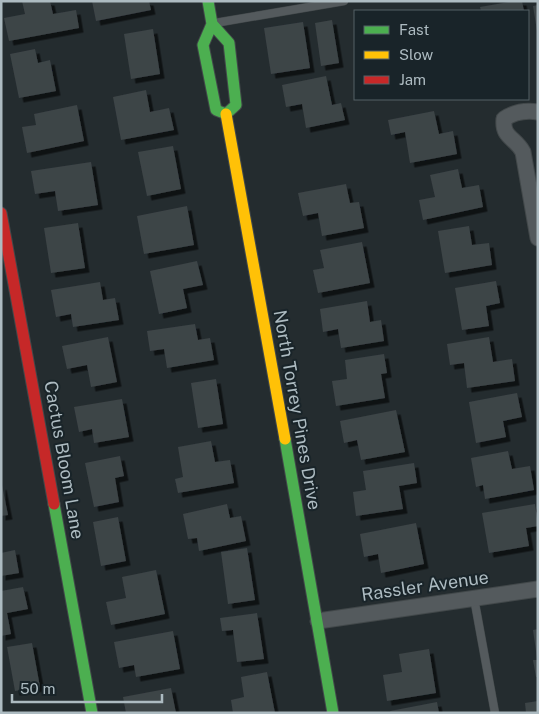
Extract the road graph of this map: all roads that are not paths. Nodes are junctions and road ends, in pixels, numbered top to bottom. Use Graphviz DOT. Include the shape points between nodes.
graph roads {
  1 [pos="208,1"];
  2 [pos="344,1"];
  3 [pos="212,24"];
  4 [pos="538,112"];
  5 [pos="226,114"];
  6 [pos="1,213"];
  7 [pos="538,238"];
  8 [pos="538,589"];
  9 [pos="474,598"];
  10 [pos="318,621"];
  11 [pos="92,713"];
  12 [pos="333,713"];
  13 [pos="495,713"];
  1 -- 3 [label="main road"];
  2 -- 3 [label="lane"];
  3 -- 5 [label="main road, North Torrey Pines Drive" via="203,45 216,110"];
  3 -- 5 [label="main road" via="229,43 236,105"];
  4 -- 7 [label="street" via="512,114 504,119 503,127 523,152"];
  5 -- 10 [label="main road, North Torrey Pines Drive"];
  6 -- 11 [label="main road, Cactus Bloom Lane"];
  8 -- 9 [label="street, Rassler Avenue"];
  9 -- 10 [label="street, Rassler Avenue"];
  9 -- 13 [label="lane"];
  10 -- 12 [label="main road, North Torrey Pines Drive"];
}
